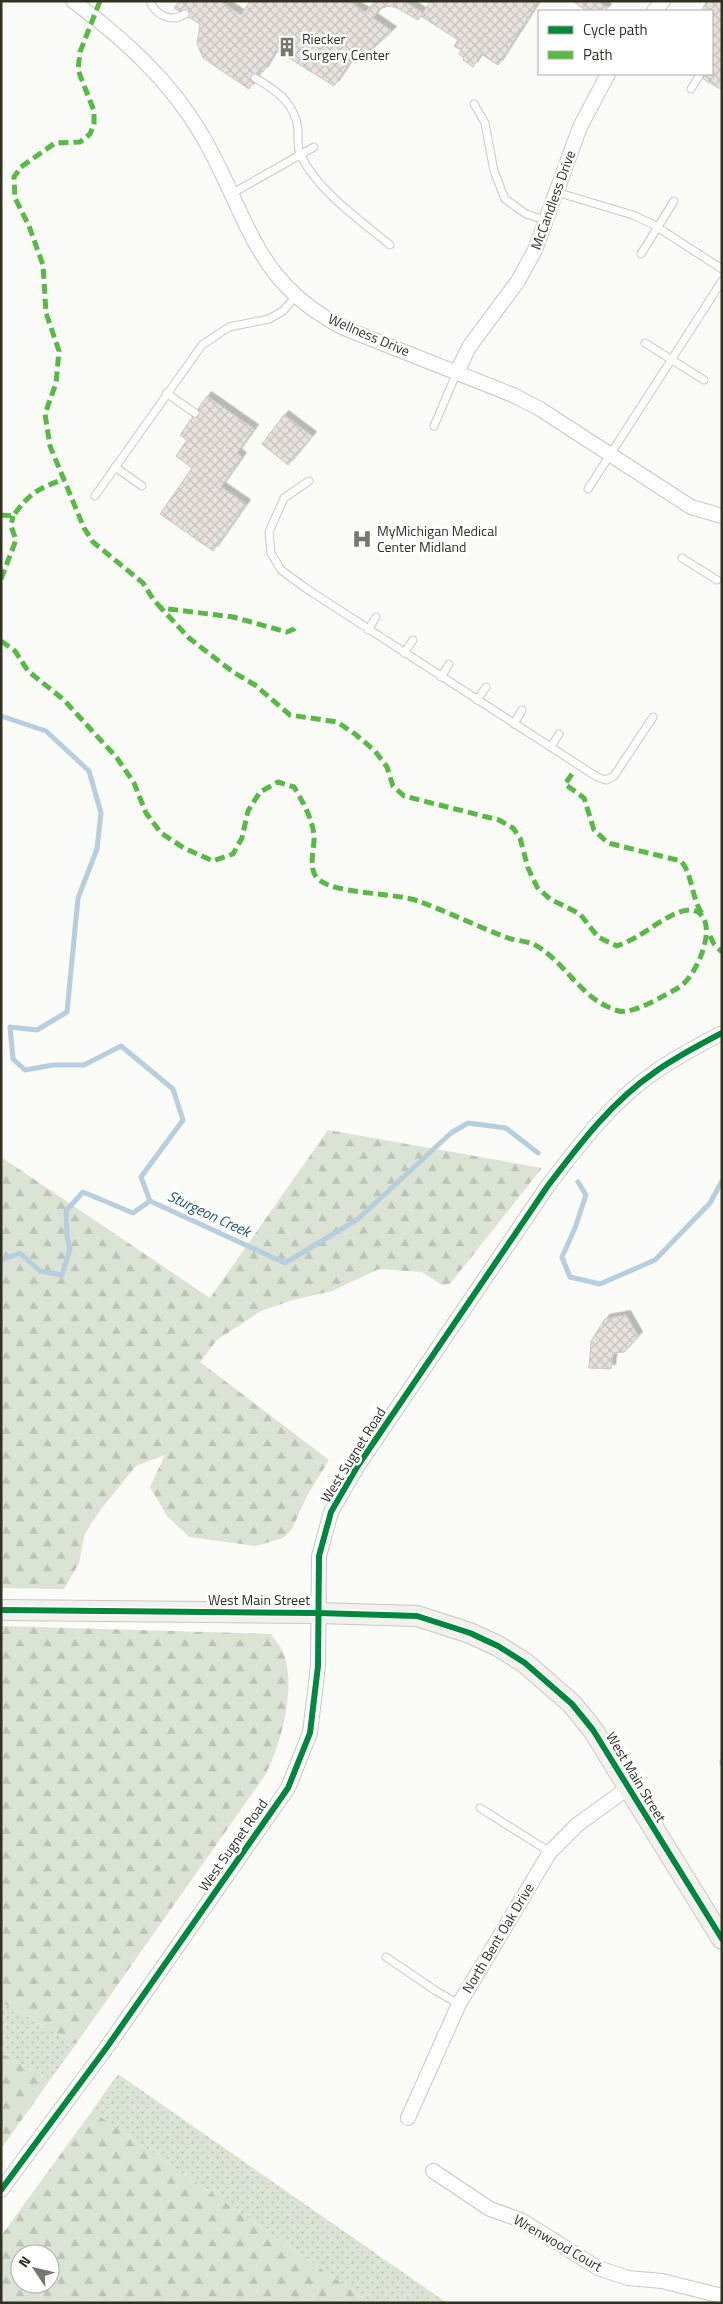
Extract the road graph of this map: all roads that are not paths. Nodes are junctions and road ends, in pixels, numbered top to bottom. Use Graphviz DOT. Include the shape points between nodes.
graph roads {
  1 [pos="73,1"];
  2 [pos="150,1"];
  3 [pos="185,14"];
  4 [pos="607,75"];
  5 [pos="699,76"];
  6 [pos="255,78"];
  7 [pos="691,89"];
  8 [pos="474,104"];
  9 [pos="314,147"];
  10 [pos="300,155"];
  11 [pos="556,192"];
  12 [pos="230,194"];
  13 [pos="674,201"];
  14 [pos="548,221"];
  15 [pos="658,228"];
  16 [pos="390,246"];
  17 [pos="641,254"];
  18 [pos="722,270"];
  19 [pos="722,281"];
  20 [pos="296,296"];
  21 [pos="645,343"];
  22 [pos="671,360"];
  23 [pos="457,372"];
  24 [pos="704,380"];
  25 [pos="166,393"];
  26 [pos="195,413"];
  27 [pos="434,426"];
  28 [pos="611,455"];
  29 [pos="115,467"];
  30 [pos="309,480"];
  31 [pos="142,486"];
  32 [pos="588,489"];
  33 [pos="95,496"];
  34 [pos="722,516"];
  35 [pos="682,558"];
  36 [pos="717,580"];
  37 [pos="376,617"];
  38 [pos="368,630"];
  39 [pos="413,640"];
  40 [pos="404,653"];
  41 [pos="450,664"];
  42 [pos="441,677"];
  43 [pos="486,687"];
  44 [pos="477,700"];
  45 [pos="522,710"];
  46 [pos="653,717"];
  47 [pos="514,724"];
  48 [pos="559,734"];
  49 [pos="551,747"];
  50 [pos="722,1033"];
  51 [pos="1,1610"];
  52 [pos="318,1613"];
  53 [pos="628,1788"];
  54 [pos="480,1808"];
  55 [pos="550,1852"];
  56 [pos="722,1939"];
  57 [pos="386,1957"];
  58 [pos="459,2004"];
  59 [pos="408,2118"];
  60 [pos="433,2171"];
  61 [pos="1,2190"];
  62 [pos="722,2296"];
  1 -- 12 [label="street, Wellness Drive" via="118,36 173,94 204,138"];
  2 -- 3 [label="lane" via="157,12 168,18 178,19"];
  4 -- 11 [label="street, McCandless Drive" via="580,127"];
  5 -- 7 [label="lane"];
  6 -- 10 [label="lane" via="273,88 291,107 297,120"];
  8 -- 14 [label="lane" via="485,123 494,171 505,199 526,214"];
  9 -- 10 [label="lane"];
  10 -- 12 [label="lane"];
  10 -- 16 [label="lane" via="332,197"];
  11 -- 14 [label="street, McCandless Drive"];
  11 -- 15 [label="lane" via="619,210"];
  12 -- 20 [label="street, Wellness Drive" via="262,257"];
  13 -- 15 [label="lane"];
  14 -- 23 [label="street, McCandless Drive" via="518,281 479,333"];
  15 -- 17 [label="lane"];
  15 -- 18 [label="lane"];
  19 -- 22 [label="lane"];
  20 -- 23 [label="street, Wellness Drive" via="344,328"];
  20 -- 25 [label="lane" via="283,311 269,319 229,327 202,345"];
  21 -- 22 [label="lane"];
  22 -- 24 [label="lane"];
  22 -- 28 [label="lane"];
  23 -- 27 [label="lane"];
  23 -- 28 [label="street, Wellness Drive" via="540,409"];
  25 -- 26 [label="lane"];
  25 -- 29 [label="lane"];
  28 -- 32 [label="lane"];
  28 -- 34 [label="street, Wellness Drive" via="691,507"];
  29 -- 31 [label="lane"];
  29 -- 33 [label="lane"];
  30 -- 38 [label="lane" via="284,498 275,514 268,532 271,553 281,570"];
  35 -- 36 [label="lane"];
  37 -- 38 [label="lane"];
  38 -- 40 [label="lane"];
  39 -- 40 [label="lane"];
  40 -- 42 [label="lane"];
  41 -- 42 [label="lane"];
  42 -- 44 [label="lane"];
  43 -- 44 [label="lane"];
  44 -- 47 [label="lane"];
  45 -- 47 [label="lane"];
  46 -- 49 [label="lane" via="614,776 606,780"];
  47 -- 49 [label="lane"];
  48 -- 49 [label="lane"];
  50 -- 52 [label="street, West Sugnet Road" via="653,1073 614,1106 547,1187 357,1467 331,1512 320,1556"];
  51 -- 52 [label="street, West Main Street"];
  52 -- 53 [label="street, West Main Street" via="417,1616 444,1623 498,1646 525,1663 572,1704 593,1730"];
  52 -- 61 [label="street, West Sugnet Road" via="318,1666 310,1734 288,1788 107,2047"];
  53 -- 55 [label="street, North Bent Oak Drive" via="577,1825"];
  53 -- 56 [label="street, West Main Street"];
  54 -- 55 [label="lane"];
  55 -- 58 [label="street, North Bent Oak Drive"];
  57 -- 58 [label="lane"];
  58 -- 59 [label="street, North Bent Oak Drive"];
  60 -- 62 [label="street, Wrenwood Court" via="490,2209 521,2220 598,2268 628,2278 662,2281"];
}
